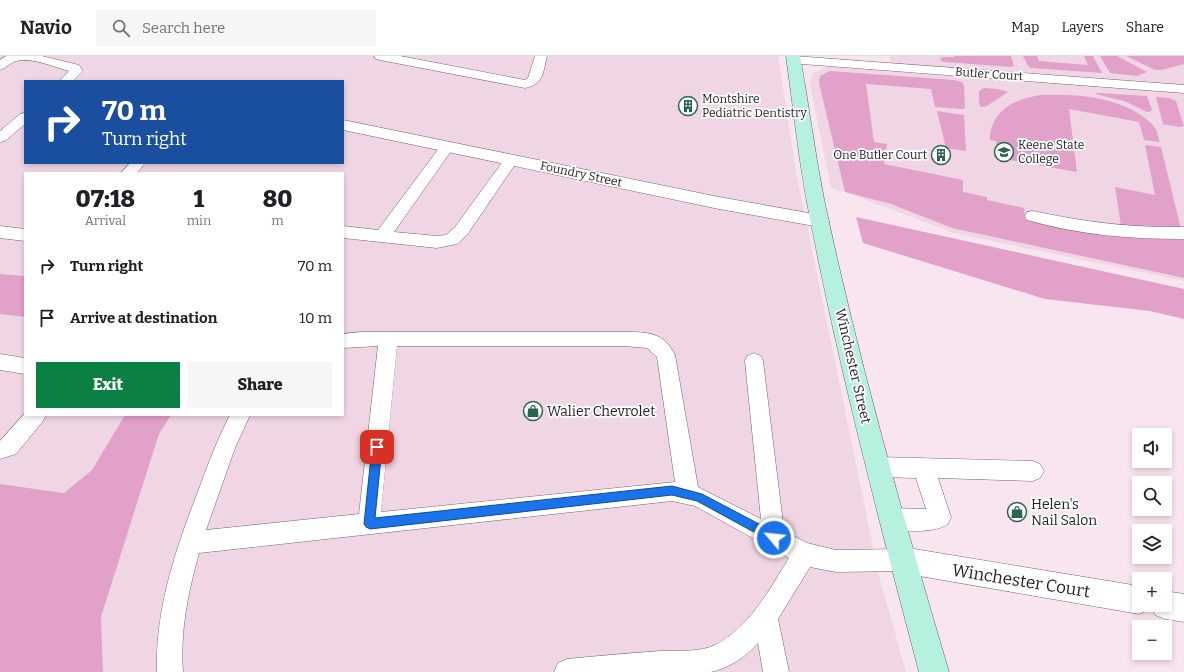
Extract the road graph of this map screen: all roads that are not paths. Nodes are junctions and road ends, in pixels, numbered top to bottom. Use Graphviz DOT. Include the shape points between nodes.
graph roads {
  1 [pos="380,56"];
  2 [pos="541,56"];
  3 [pos="793,58"];
  4 [pos="0,66"];
  5 [pos="67,80"];
  6 [pos="1184,90"];
  7 [pos="24,118"];
  8 [pos="344,125"];
  9 [pos="0,138"];
  10 [pos="448,146"];
  11 [pos="511,160"];
  12 [pos="137,164"];
  13 [pos="130,172"];
  14 [pos="1033,216"];
  15 [pos="820,221"];
  16 [pos="0,232"];
  17 [pos="344,232"];
  18 [pos="1184,233"];
  19 [pos="24,235"];
  20 [pos="382,236"];
  21 [pos="388,339"];
  22 [pos="344,341"];
  23 [pos="754,361"];
  24 [pos="0,362"];
  25 [pos="24,366"];
  26 [pos="35,416"];
  27 [pos="239,416"];
  28 [pos="0,450"];
  29 [pos="877,467"];
  30 [pos="924,468"];
  31 [pos="1034,471"];
  32 [pos="688,494"];
  33 [pos="891,519"];
  34 [pos="370,524"];
  35 [pos="774,538"];
  36 [pos="192,543"];
  37 [pos="804,554"];
  38 [pos="902,560"];
  39 [pos="1132,599"];
  40 [pos="1172,606"];
  41 [pos="1184,608"];
  42 [pos="765,615"];
  43 [pos="661,668"];
  44 [pos="598,671"];
  45 [pos="170,672"];
  46 [pos="567,672"];
  47 [pos="776,672"];
  48 [pos="934,672"];
  1 -- 2 [label="lane" via="525,84 534,79"];
  3 -- 6 [label="lane, Butler Court" via="931,66"];
  3 -- 15 [label="street, Winchester Street"];
  4 -- 5 [label="lane" via="10,58 27,56 74,68 76,71"];
  7 -- 9 [label="lane"];
  8 -- 10 [label="street, Foundry Street"];
  10 -- 11 [label="street, Foundry Street"];
  10 -- 20 [label="lane"];
  11 -- 15 [label="street, Foundry Street"];
  11 -- 20 [label="lane" via="461,231 451,240 438,242"];
  12 -- 13 [label="lane"];
  14 -- 18 [label="lane" via="1106,230"];
  15 -- 29 [label="street, Winchester Street"];
  16 -- 19 [label="lane"];
  17 -- 20 [label="lane"];
  21 -- 22 [label="lane"];
  21 -- 32 [label="lane" via="624,339 655,342 666,355"];
  21 -- 34 [label="lane"];
  23 -- 35 [label="lane"];
  24 -- 25 [label="lane"];
  26 -- 28 [label="lane" via="9,447"];
  27 -- 36 [label="lane" via="202,509"];
  29 -- 30 [label="lane"];
  29 -- 33 [label="street, Winchester Street"];
  30 -- 31 [label="lane"];
  30 -- 33 [label="lane" via="940,517 933,520"];
  32 -- 34 [label="lane" via="672,490"];
  32 -- 35 [label="lane" via="699,497"];
  33 -- 38 [label="street, Winchester Street"];
  34 -- 36 [label="lane"];
  35 -- 37 [label="lane"];
  36 -- 45 [label="lane" via="174,602 168,659"];
  37 -- 38 [label="lane" via="836,561"];
  37 -- 42 [label="lane"];
  38 -- 39 [label="street, Winchester Court"];
  38 -- 48 [label="street, Winchester Street"];
  40 -- 41 [label="street"];
  42 -- 43 [label="lane" via="743,641 720,657"];
  42 -- 47 [label="lane"];
  43 -- 44 [label="lane"];
  44 -- 46 [label="lane"];
}
